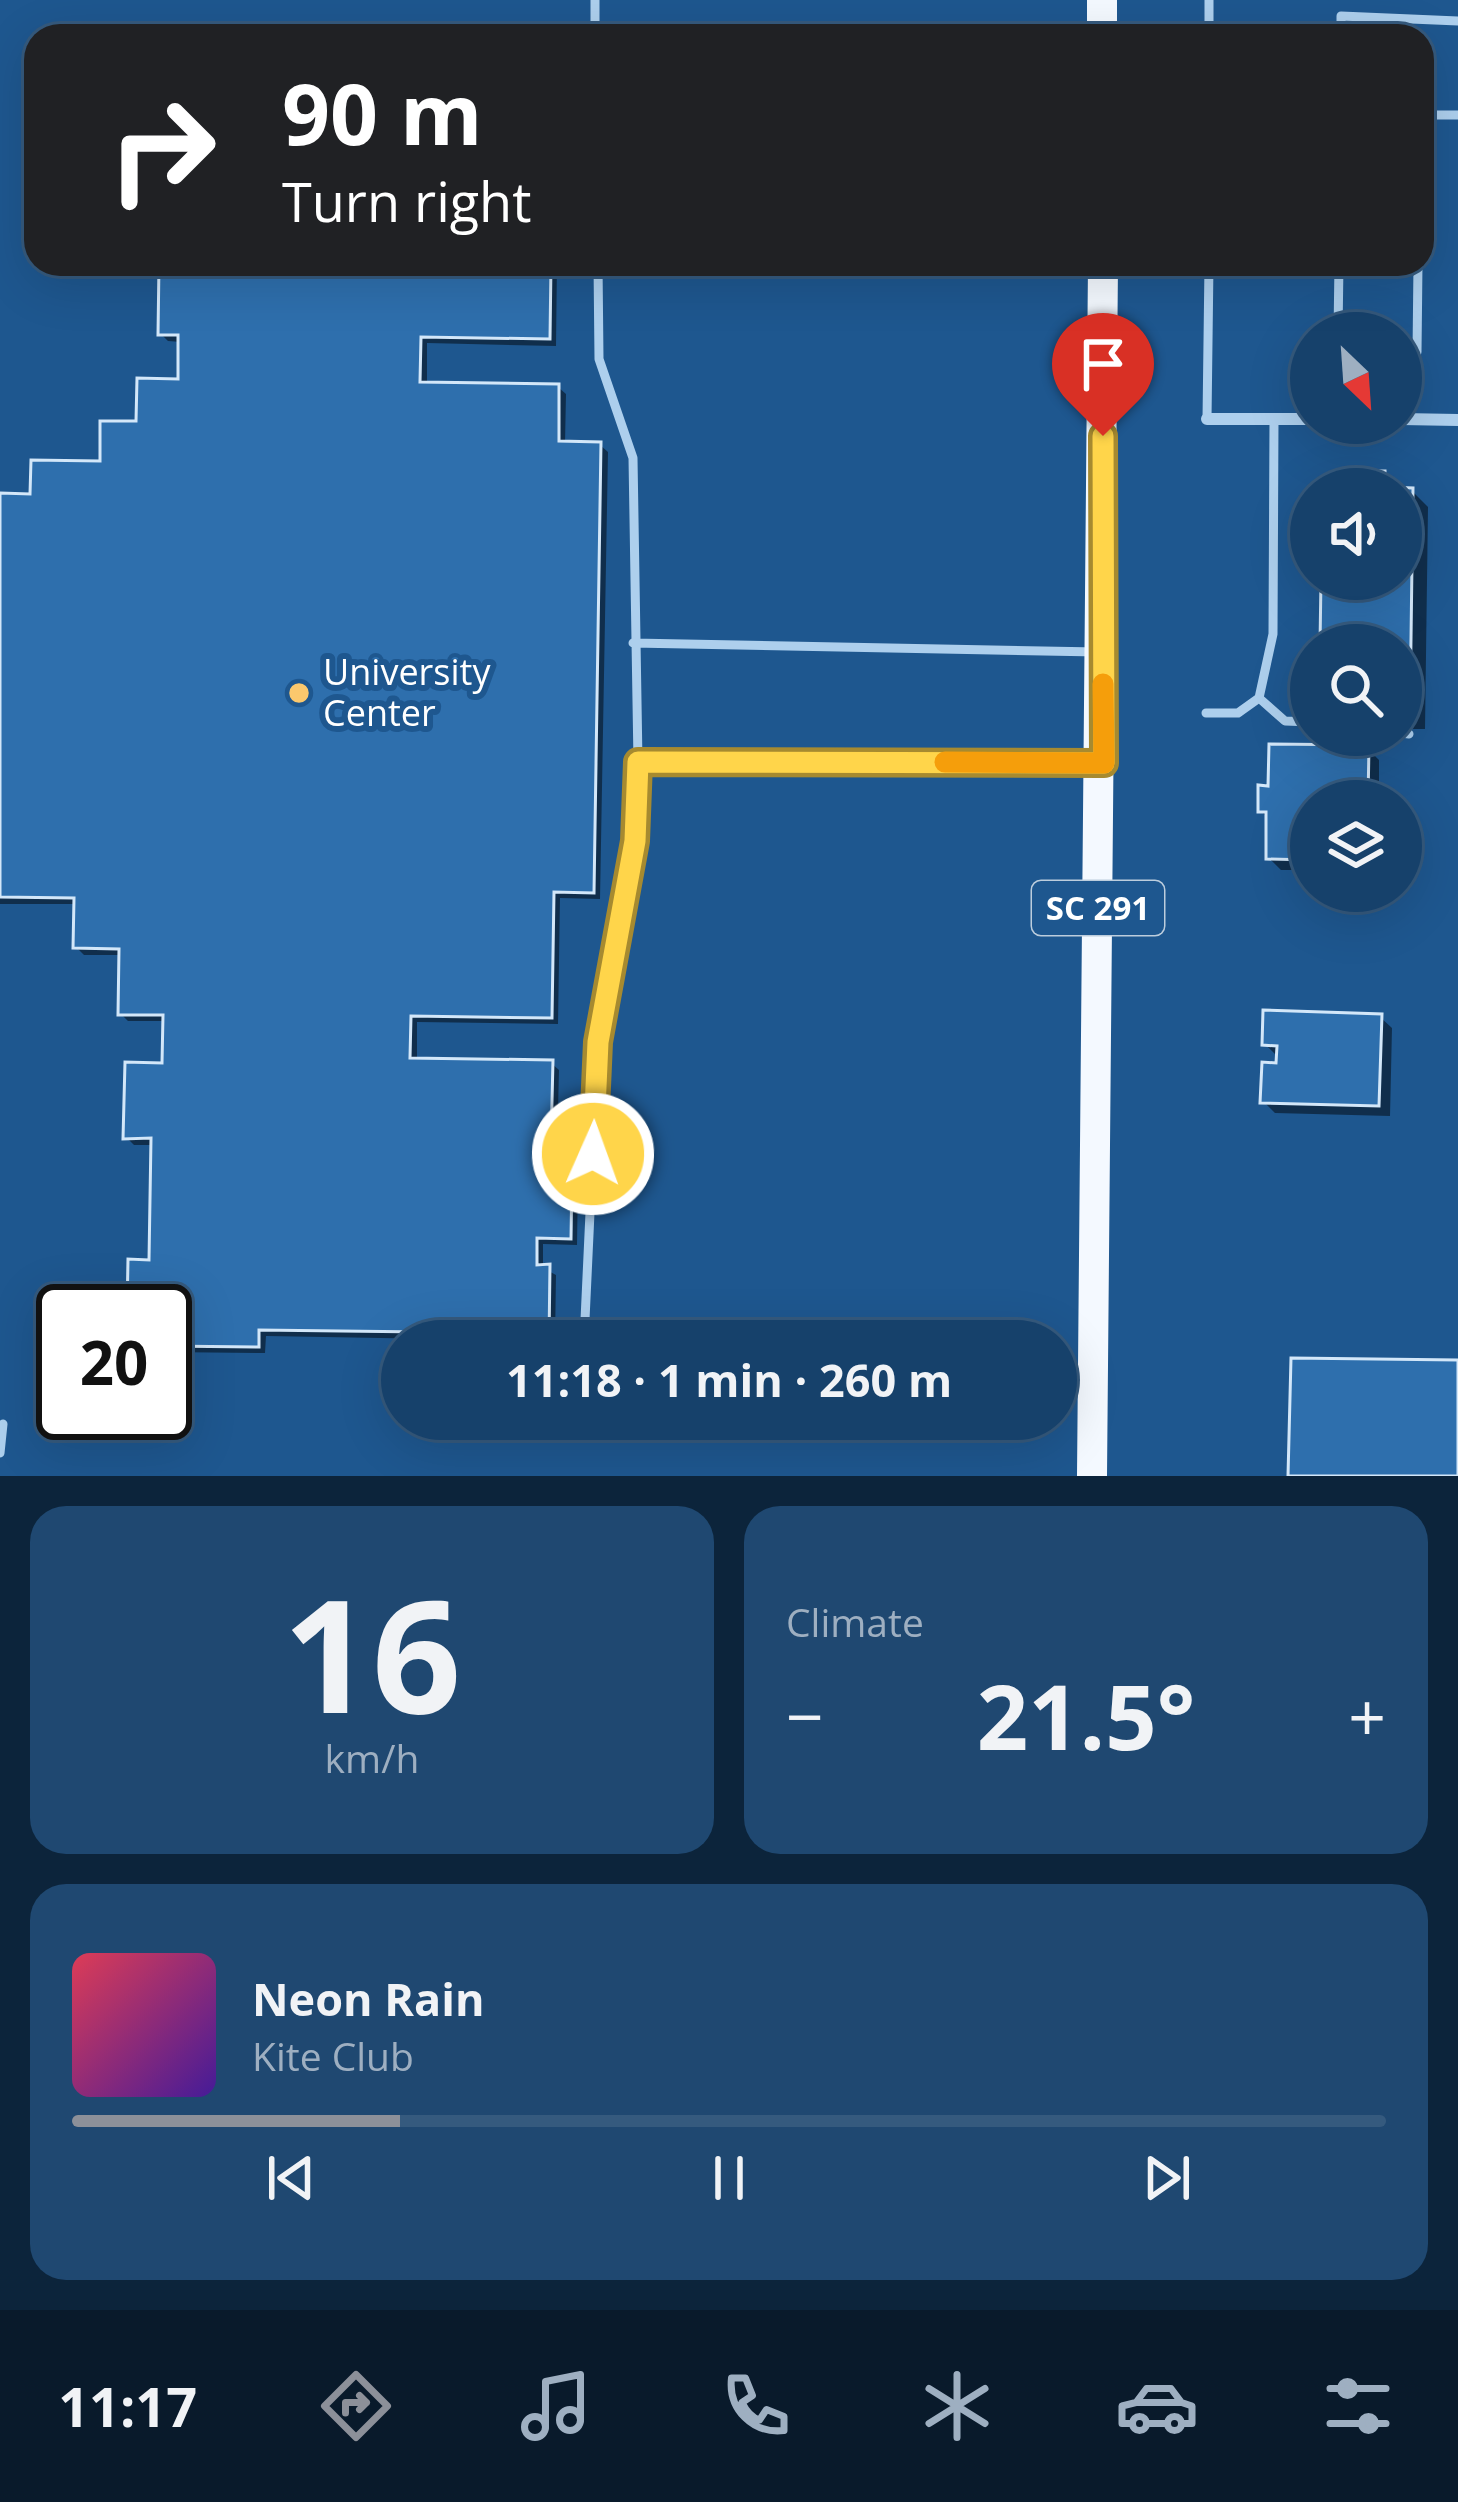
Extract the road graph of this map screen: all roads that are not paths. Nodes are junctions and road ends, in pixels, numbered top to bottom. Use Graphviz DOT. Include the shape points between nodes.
graph roads {
  1 [pos="1458,21"];
  2 [pos="1341,24"];
  3 [pos="598,276"];
  4 [pos="1102,276"];
  5 [pos="1209,276"];
  6 [pos="1339,276"];
  7 [pos="1418,276"];
  8 [pos="1338,312"];
  9 [pos="1417,312"];
  10 [pos="1207,419"];
  11 [pos="1274,419"];
  12 [pos="1290,419"];
  13 [pos="1422,419"];
  14 [pos="1458,419"];
  15 [pos="633,643"];
  16 [pos="1103,652"];
  17 [pos="1259,698"];
  18 [pos="1205,713"];
  19 [pos="1290,721"];
  20 [pos="638,762"];
  21 [pos="1104,763"];
  22 [pos="585,1320"];
  23 [pos="3,1424"];
  24 [pos="0,1454"];
  25 [pos="1091,1476"];
  1 -- 2 [label="lane" via="1341,16"];
  3 -- 15 [label="lane" via="599,359 633,458"];
  4 -- 16 [label="main road, SC 291"];
  5 -- 10 [label="lane"];
  6 -- 8 [label="lane"];
  7 -- 9 [label="lane"];
  10 -- 11 [label="street"];
  11 -- 12 [label="street"];
  11 -- 17 [label="lane" via="1273,634"];
  13 -- 14 [label="street"];
  15 -- 16 [label="lane"];
  15 -- 20 [label="lane"];
  16 -- 21 [label="main road, SC 291"];
  17 -- 18 [label="lane" via="1238,713"];
  17 -- 19 [label="lane"];
  20 -- 21 [label="lane"];
  20 -- 22 [label="lane" via="635,841 598,1042"];
  21 -- 25 [label="main road, SC 291"];
  23 -- 24 [label="lane"];
}
